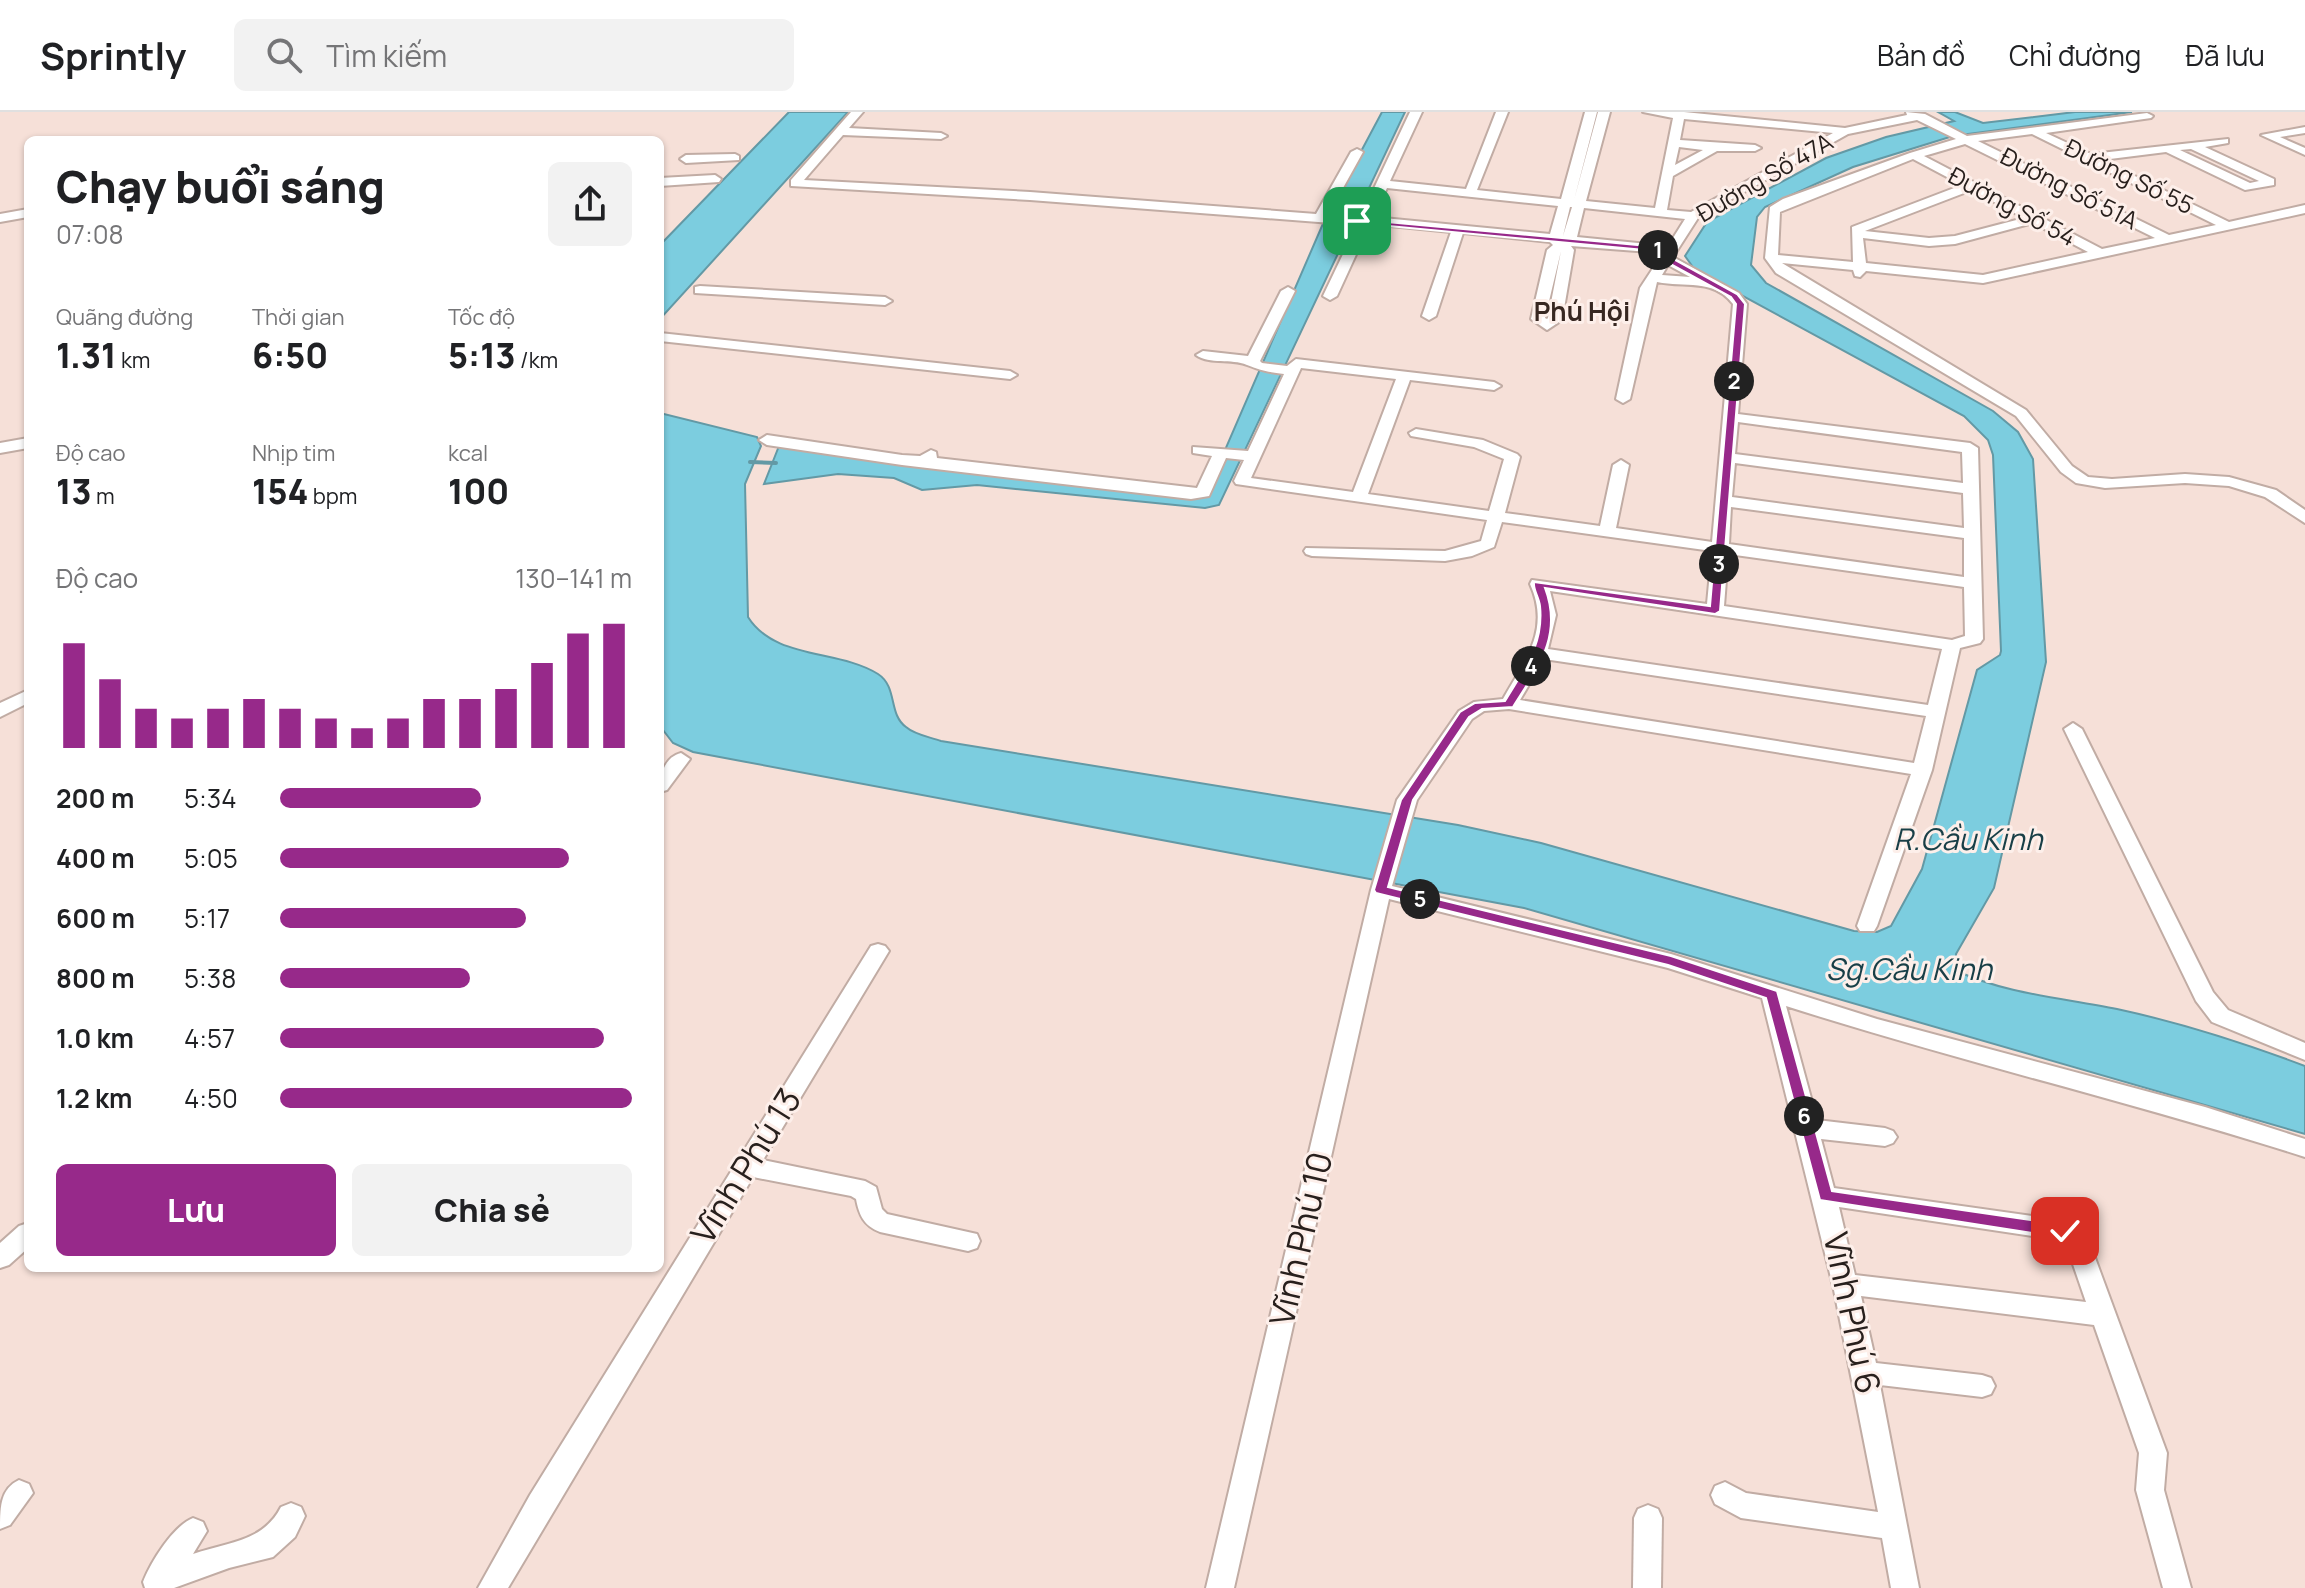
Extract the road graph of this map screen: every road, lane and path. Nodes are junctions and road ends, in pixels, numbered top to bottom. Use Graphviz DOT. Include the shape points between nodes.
graph roads {
  1 [pos="857,112"];
  2 [pos="1416,112"];
  3 [pos="1502,112"];
  4 [pos="1591,112"];
  5 [pos="1604,112"];
  6 [pos="1649,112"];
  7 [pos="1915,114"];
  8 [pos="1679,115"];
  9 [pos="2147,116"];
  10 [pos="2032,130"];
  11 [pos="2305,130"];
  12 [pos="840,131"];
  13 [pos="1845,131"];
  14 [pos="941,136"];
  15 [pos="1966,137"];
  16 [pos="2224,141"];
  17 [pos="1674,143"];
  18 [pos="2192,145"];
  19 [pos="1715,148"];
  20 [pos="1755,148"];
  21 [pos="2167,148"];
  22 [pos="1357,152"];
  23 [pos="2305,152"];
  24 [pos="1914,155"];
  25 [pos="735,158"];
  26 [pos="2090,158"];
  27 [pos="686,159"];
  28 [pos="1668,174"];
  29 [pos="715,179"];
  30 [pos="664,182"];
  31 [pos="1383,184"];
  32 [pos="1972,186"];
  33 [pos="1470,193"];
  34 [pos="1572,204"];
  35 [pos="2305,209"];
  36 [pos="1660,213"];
  37 [pos="24,214"];
  38 [pos="2305,215"];
  39 [pos="1693,216"];
  40 [pos="0,218"];
  41 [pos="1322,218"];
  42 [pos="1364,219"];
  43 [pos="2035,219"];
  44 [pos="2226,225"];
  45 [pos="1458,230"];
  46 [pos="1857,234"];
  47 [pos="1563,239"];
  48 [pos="2171,241"];
  49 [pos="1668,254"];
  50 [pos="2104,256"];
  51 [pos="1773,261"];
  52 [pos="1859,270"];
  53 [pos="1655,278"];
  54 [pos="1705,279"];
  55 [pos="700,290"];
  56 [pos="1288,291"];
  57 [pos="1330,296"];
  58 [pos="885,301"];
  59 [pos="1429,316"];
  60 [pos="664,337"];
  61 [pos="1203,355"];
  62 [pos="1255,364"];
  63 [pos="1289,371"];
  64 [pos="1010,375"];
  65 [pos="1404,376"];
  66 [pos="1494,386"];
  67 [pos="1623,399"];
  68 [pos="1731,417"];
  69 [pos="1416,433"];
  70 [pos="767,440"];
  71 [pos="24,444"];
  72 [pos="0,448"];
  73 [pos="1198,450"];
  74 [pos="1222,453"];
  75 [pos="1250,456"];
  76 [pos="1728,458"];
  77 [pos="1621,465"];
  78 [pos="1971,489"];
  79 [pos="1359,497"];
  80 [pos="1724,501"];
  81 [pos="1497,517"];
  82 [pos="2305,518"];
  83 [pos="1607,532"];
  84 [pos="1972,534"];
  85 [pos="1720,548"];
  86 [pos="1312,551"];
  87 [pos="1973,583"];
  88 [pos="1715,611"];
  89 [pos="1952,645"];
  90 [pos="1539,653"];
  91 [pos="24,697"];
  92 [pos="1509,704"];
  93 [pos="0,711"];
  94 [pos="1936,712"];
  95 [pos="2073,729"];
  96 [pos="681,759"];
  97 [pos="1922,770"];
  98 [pos="664,781"];
  99 [pos="1382,885"];
  100 [pos="1867,926"];
  101 [pos="878,951"];
  102 [pos="1772,995"];
  103 [pos="2305,1052"];
  104 [pos="1808,1128"];
  105 [pos="1885,1137"];
  106 [pos="2305,1148"];
  107 [pos="745,1166"];
  108 [pos="1826,1196"];
  109 [pos="24,1237"];
  110 [pos="968,1241"];
  111 [pos="0,1258"];
  112 [pos="1846,1284"];
  113 [pos="2103,1315"];
  114 [pos="1866,1374"];
  115 [pos="1982,1386"];
  116 [pos="19,1493"];
  117 [pos="1725,1495"];
  118 [pos="0,1516"];
  119 [pos="291,1516"];
  120 [pos="1648,1518"];
  121 [pos="1895,1527"];
  122 [pos="193,1531"];
  123 [pos="155,1584"];
  124 [pos="492,1588"];
  125 [pos="1220,1588"];
  126 [pos="1647,1588"];
  127 [pos="1905,1588"];
  128 [pos="2177,1588"];
  1 -- 12 [label="street"];
  2 -- 31 [label="street"];
  3 -- 33 [label="street"];
  4 -- 34 [label="street"];
  5 -- 34 [label="street"];
  6 -- 8 [label="street"];
  7 -- 13 [label="street, Đường Số 47A"];
  7 -- 15 [label="street, Đường Số 51A"];
  8 -- 13 [label="street"];
  8 -- 17 [label="street"];
  9 -- 10 [label="street"];
  10 -- 15 [label="street"];
  10 -- 26 [label="street, Đường Số 55"];
  11 -- 23 [label="street" via="2267,135"];
  12 -- 14 [label="street"];
  12 -- 41 [label="street" via="795,183"];
  13 -- 39 [label="street, Đường Số 47A"];
  15 -- 24 [label="street"];
  15 -- 48 [label="street, Đường Số 51A"];
  16 -- 18 [label="street"];
  17 -- 19 [label="street"];
  17 -- 28 [label="street"];
  18 -- 21 [label="street"];
  18 -- 21 [label="street" via="2270,182 2249,187"];
  19 -- 20 [label="street"];
  19 -- 28 [label="street"];
  21 -- 26 [label="street"];
  22 -- 41 [label="street"];
  24 -- 32 [label="street, Đường Số 54"];
  24 -- 51 [label="street" via="1774,210"];
  25 -- 27 [label="street"];
  26 -- 44 [label="street, Đường Số 55"];
  28 -- 36 [label="street"];
  29 -- 30 [label="street"];
  31 -- 33 [label="street"];
  31 -- 42 [label="street"];
  32 -- 43 [label="street, Đường Số 54"];
  32 -- 46 [label="street" via="1856,230"];
  33 -- 34 [label="street"];
  34 -- 36 [label="street"];
  34 -- 47 [label="street"];
  35 -- 44 [label="street"];
  36 -- 39 [label="street"];
  37 -- 40 [label="street"];
  38 -- 48 [label="street"];
  39 -- 49 [label="street, Đường Số 47A"];
  41 -- 42 [label="street"];
  42 -- 45 [label="street"];
  42 -- 47 [label="street"];
  42 -- 57 [label="street"];
  43 -- 46 [label="street" via="1955,240"];
  43 -- 50 [label="street, Đường Số 54"];
  44 -- 48 [label="street"];
  45 -- 47 [label="street"];
  45 -- 59 [label="street"];
  46 -- 52 [label="street"];
  47 -- 47 [label="street" via="1553,250 1538,319 1547,326 1555,320 1568,250"];
  47 -- 49 [label="street"];
  48 -- 50 [label="street"];
  49 -- 53 [label="street, Đường Số 47A"];
  49 -- 54 [label="street"];
  50 -- 52 [label="street" via="1991,285"];
  51 -- 52 [label="street"];
  51 -- 82 [label="street" via="2021,413 2043,434 2070,474 2082,480 2223,482 2281,496"];
  53 -- 54 [label="street"];
  53 -- 67 [label="street, Đường Số 47A" via="1647,288"];
  54 -- 68 [label="street" via="1740,304"];
  55 -- 58 [label="street"];
  56 -- 62 [label="street"];
  60 -- 64 [label="street"];
  61 -- 62 [label="street"];
  62 -- 63 [label="street"];
  63 -- 65 [label="street" via="1296,363"];
  63 -- 75 [label="street"];
  65 -- 66 [label="street"];
  65 -- 79 [label="street"];
  68 -- 76 [label="street"];
  68 -- 78 [label="street" via="1970,448"];
  69 -- 81 [label="street" via="1478,443 1512,457"];
  70 -- 74 [label="street" via="868,457 929,456 1191,494 1203,493"];
  71 -- 72 [label="street"];
  73 -- 74 [label="street"];
  74 -- 75 [label="street"];
  75 -- 79 [label="street" via="1242,481"];
  76 -- 78 [label="street"];
  76 -- 80 [label="street"];
  77 -- 83 [label="street"];
  78 -- 84 [label="street"];
  79 -- 81 [label="street"];
  80 -- 84 [label="street"];
  80 -- 85 [label="street"];
  81 -- 83 [label="street"];
  81 -- 86 [label="street" via="1488,544 1466,553"];
  83 -- 85 [label="street"];
  84 -- 87 [label="street"];
  85 -- 87 [label="street"];
  85 -- 88 [label="street"];
  87 -- 89 [label="street" via="1974,639"];
  88 -- 89 [label="street"];
  88 -- 90 [label="street" via="1538,584 1545,604 1545,639"];
  89 -- 94 [label="street"];
  90 -- 92 [label="street"];
  90 -- 94 [label="street"];
  91 -- 93 [label="street"];
  92 -- 97 [label="street"];
  92 -- 99 [label="street, Vĩnh Phú 10" via="1480,706 1465,715 1406,804"];
  94 -- 97 [label="street"];
  95 -- 103 [label="street" via="2204,996 2220,1016"];
  96 -- 98 [label="street"];
  97 -- 100 [label="street"];
  99 -- 102 [label="street" via="1671,961"];
  99 -- 125 [label="street, Vĩnh Phú 10"];
  101 -- 107 [label="street, Vĩnh Phú 13"];
  102 -- 104 [label="street, Vĩnh Phú 6"];
  102 -- 106 [label="street"];
  104 -- 105 [label="street"];
  104 -- 108 [label="street, Vĩnh Phú 6"];
  107 -- 110 [label="street" via="856,1188 867,1194 871,1213 880,1222"];
  107 -- 124 [label="street, Vĩnh Phú 13"];
  108 -- 112 [label="street, Vĩnh Phú 6"];
  108 -- 113 [label="street" via="2068,1228"];
  109 -- 111 [label="street"];
  112 -- 113 [label="street"];
  112 -- 114 [label="street, Vĩnh Phú 6"];
  113 -- 128 [label="street" via="2153,1453 2150,1490"];
  114 -- 115 [label="street"];
  114 -- 121 [label="street, Vĩnh Phú 6"];
  116 -- 118 [label="street"];
  117 -- 121 [label="street" via="1741,1505"];
  119 -- 123 [label="street" via="263,1548 229,1555"];
  120 -- 126 [label="street"];
  121 -- 127 [label="street, Vĩnh Phú 6"];
  122 -- 123 [label="street"];
}
